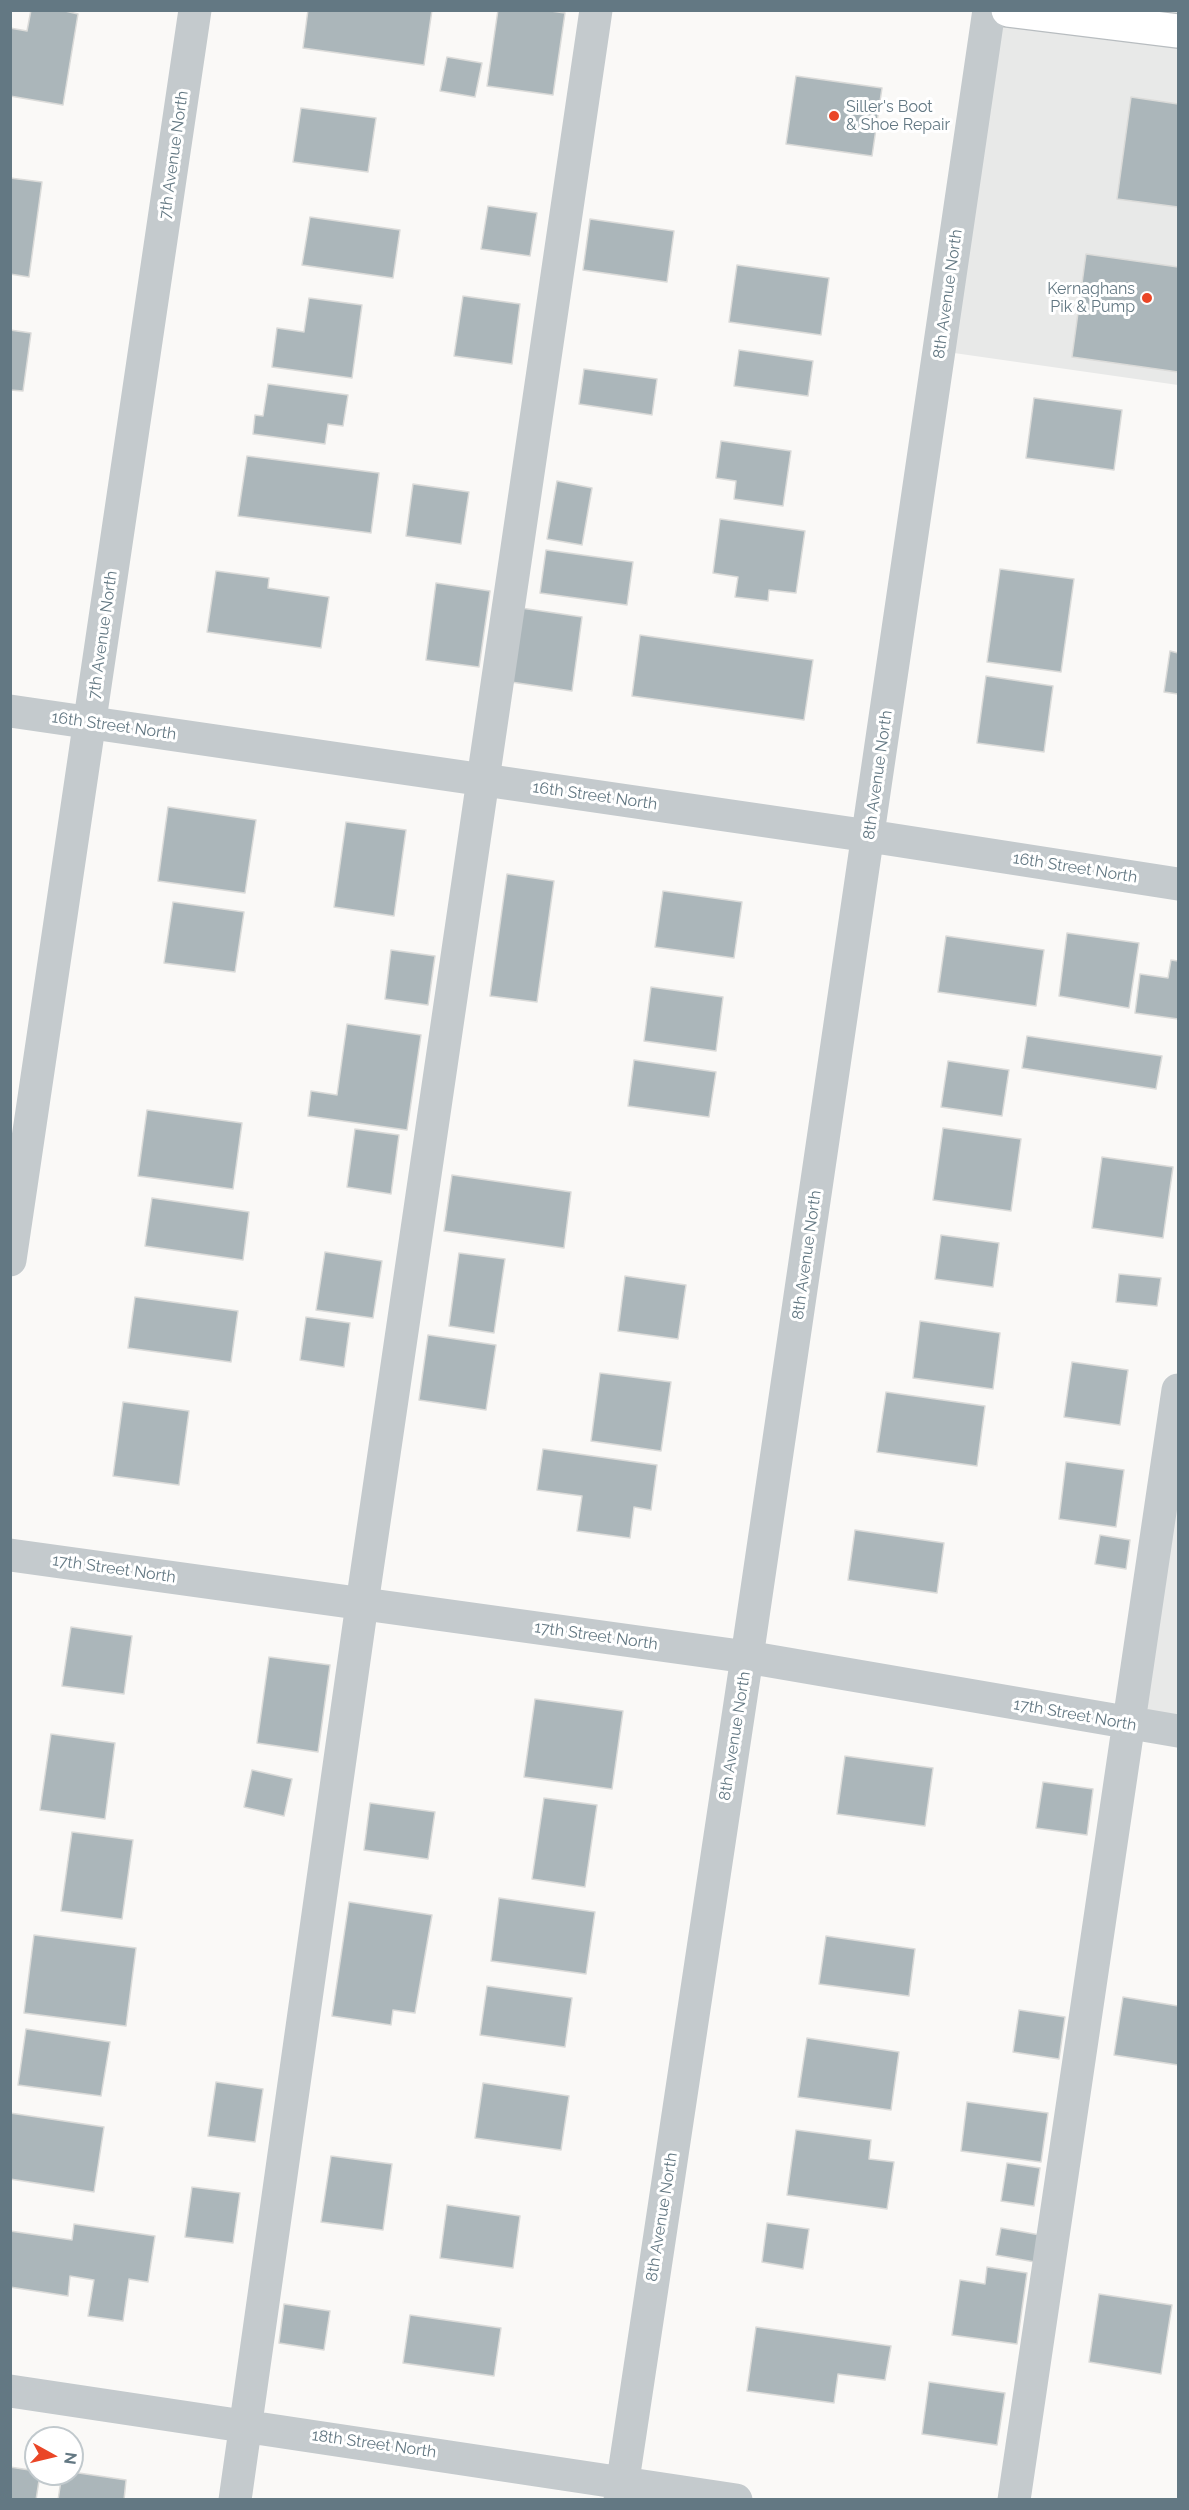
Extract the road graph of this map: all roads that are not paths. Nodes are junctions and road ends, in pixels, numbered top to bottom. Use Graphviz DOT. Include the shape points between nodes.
graph roads {
  1 [pos="195,10"];
  2 [pos="596,10"];
  3 [pos="989,10"];
  4 [pos="1008,10"];
  5 [pos="1179,32"];
  6 [pos="10,711"];
  7 [pos="90,722"];
  8 [pos="483,779"];
  9 [pos="869,836"];
  10 [pos="1179,884"];
  11 [pos="10,1260"];
  12 [pos="1179,1390"];
  13 [pos="10,1555"];
  14 [pos="362,1604"];
  15 [pos="747,1658"];
  16 [pos="1130,1724"];
  17 [pos="1179,1731"];
  18 [pos="10,2391"];
  19 [pos="246,2426"];
  20 [pos="621,2490"];
  21 [pos="236,2499"];
  22 [pos="736,2499"];
  23 [pos="1014,2499"];
  1 -- 7 [label="street, 7th Avenue North"];
  2 -- 8 [label="street"];
  3 -- 9 [label="street, 8th Avenue North"];
  4 -- 5 [label="main road"];
  6 -- 7 [label="street, 16th Street North"];
  7 -- 8 [label="street, 16th Street North"];
  7 -- 11 [label="street, 7th Avenue North"];
  8 -- 9 [label="street, 16th Street North"];
  8 -- 14 [label="street"];
  9 -- 10 [label="street, 16th Street North"];
  9 -- 15 [label="street, 8th Avenue North"];
  12 -- 16 [label="street"];
  13 -- 14 [label="street, 17th Street North"];
  14 -- 15 [label="street, 17th Street North"];
  14 -- 19 [label="street"];
  15 -- 16 [label="street, 17th Street North"];
  15 -- 20 [label="street, 8th Avenue North"];
  16 -- 17 [label="street, 17th Street North"];
  16 -- 23 [label="street"];
  18 -- 19 [label="street, 18th Street North"];
  19 -- 20 [label="street, 18th Street North"];
  19 -- 21 [label="street"];
  20 -- 22 [label="street, 18th Street North"];
}
